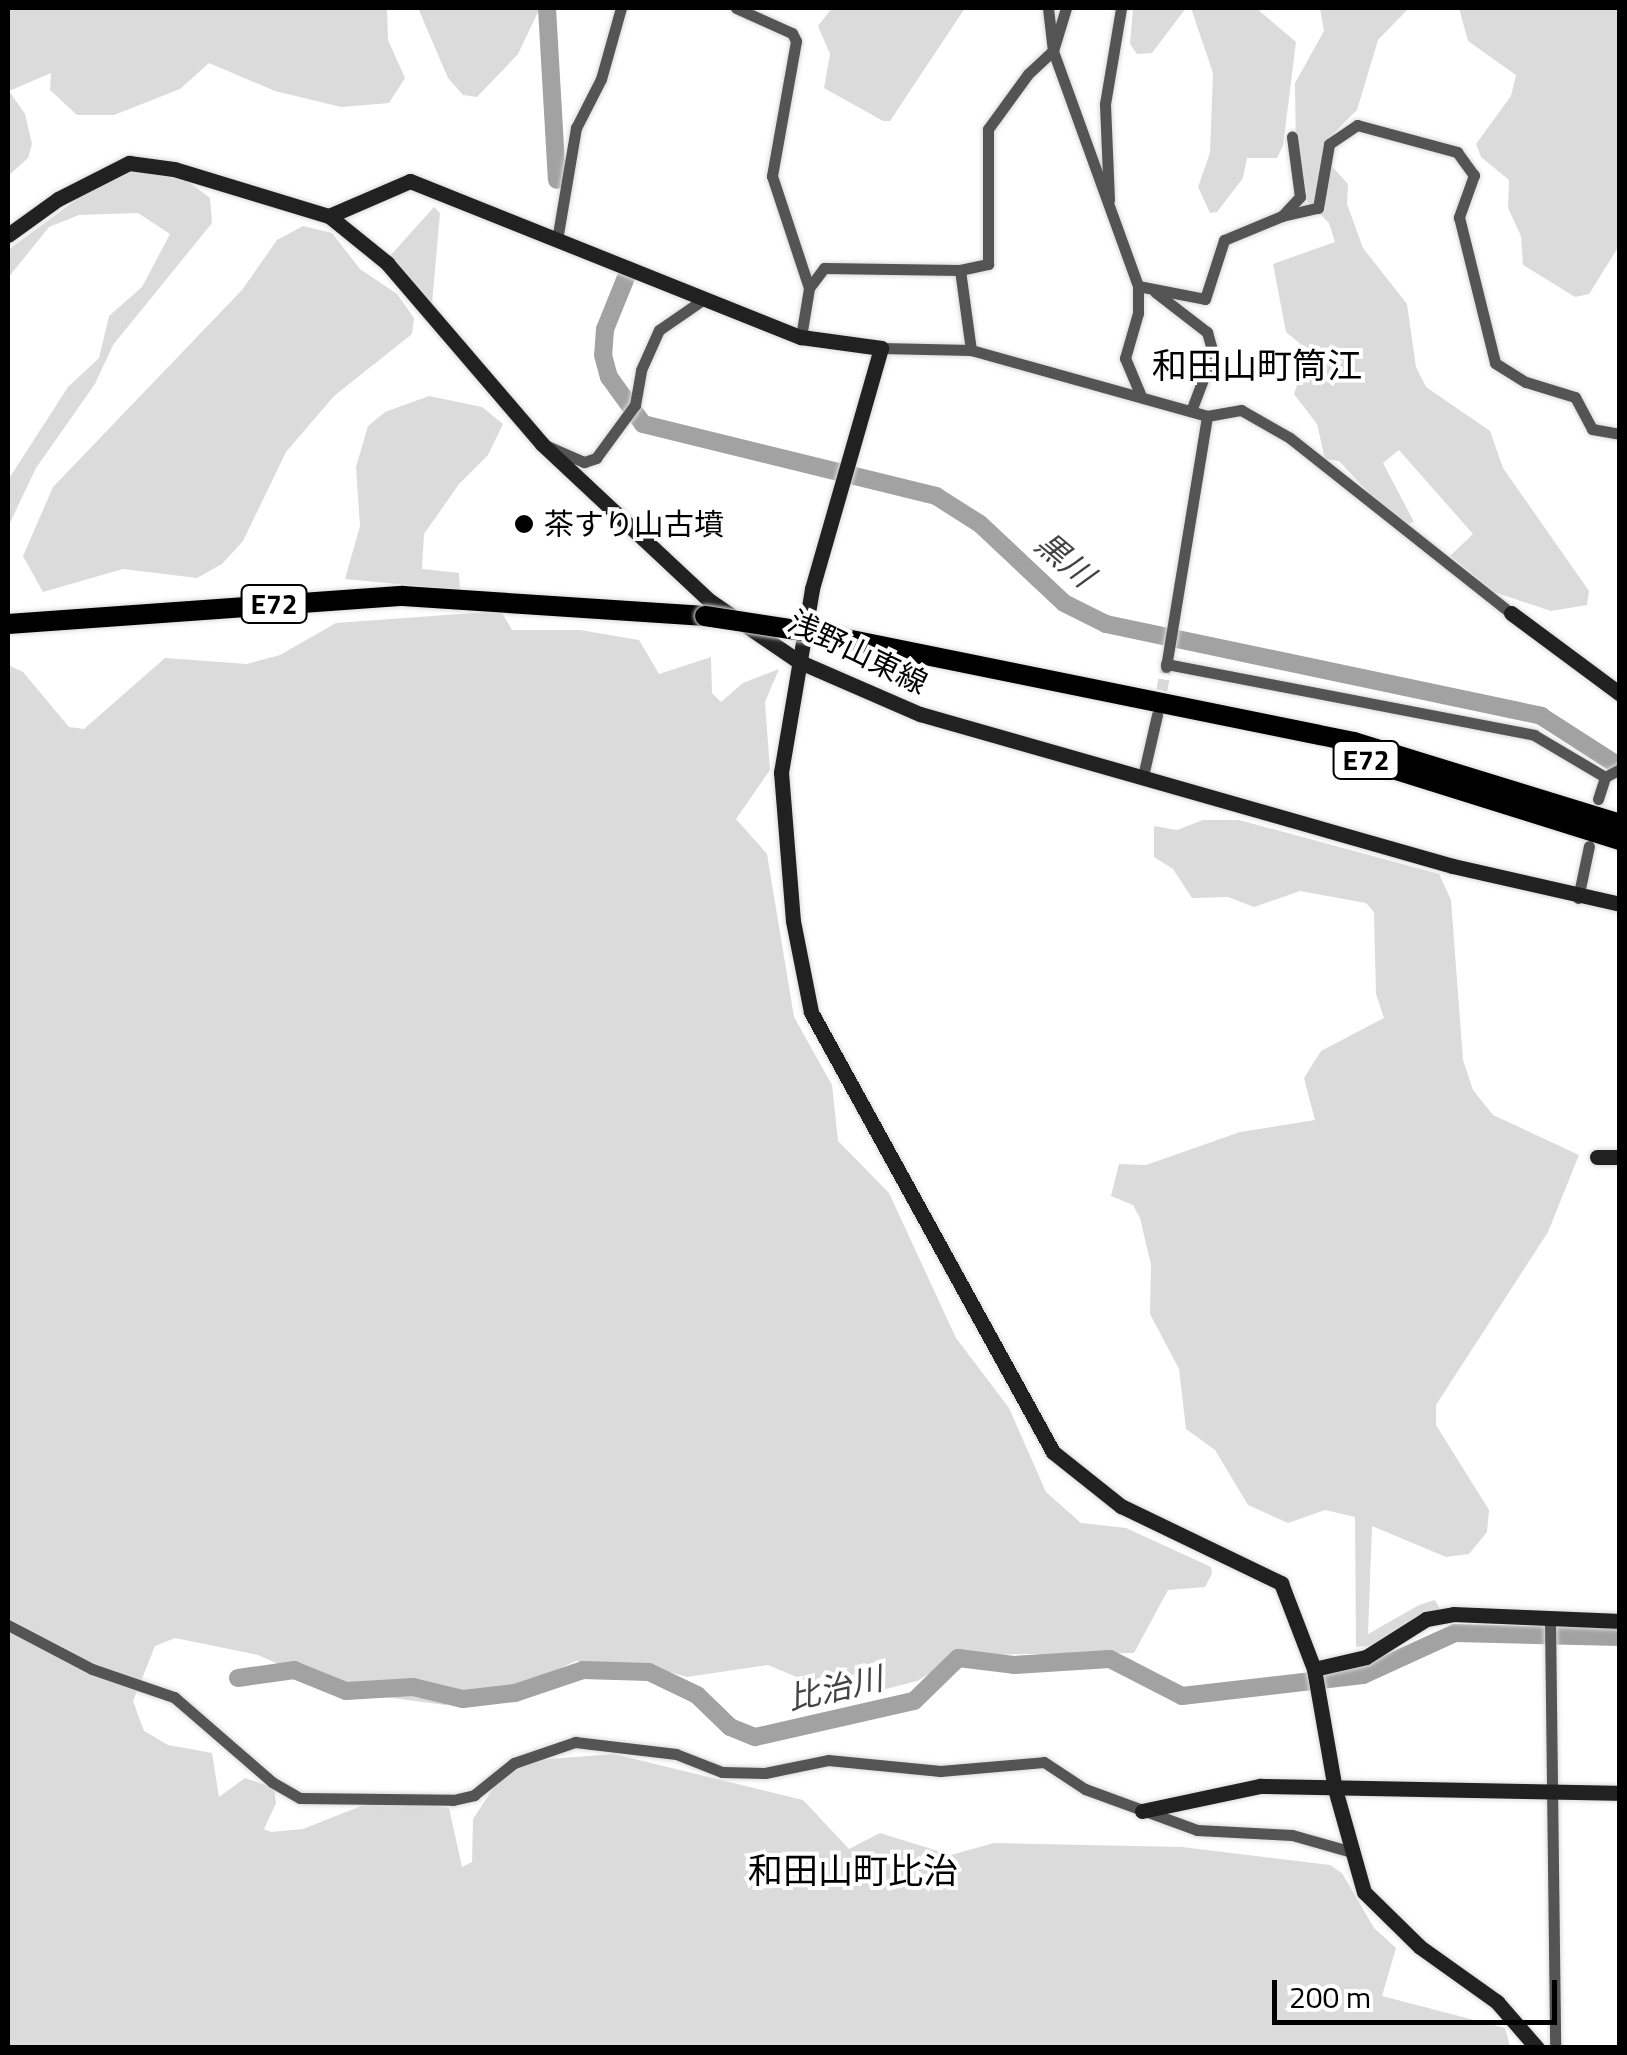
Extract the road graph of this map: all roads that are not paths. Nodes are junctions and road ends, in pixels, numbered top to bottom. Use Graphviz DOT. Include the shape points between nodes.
graph roads {
  1 [pos="621,8"];
  2 [pos="736,8"];
  3 [pos="1048,8"];
  4 [pos="1066,8"];
  5 [pos="1122,8"];
  6 [pos="1053,51"];
  7 [pos="1292,138"];
  8 [pos="1109,215"];
  9 [pos="329,216"];
  10 [pos="1282,216"];
  11 [pos="8,235"];
  12 [pos="557,240"];
  13 [pos="960,270"];
  14 [pos="1138,286"];
  15 [pos="809,288"];
  16 [pos="1152,290"];
  17 [pos="704,298"];
  18 [pos="801,337"];
  19 [pos="881,348"];
  20 [pos="972,350"];
  21 [pos="1140,396"];
  22 [pos="1190,411"];
  23 [pos="1208,416"];
  24 [pos="1620,434"];
  25 [pos="542,444"];
  26 [pos="1511,613"];
  27 [pos="10,630"];
  28 [pos="798,661"];
  29 [pos="1108,692"];
  30 [pos="1620,694"];
  31 [pos="1157,714"];
  32 [pos="1620,768"];
  33 [pos="1143,776"];
  34 [pos="1604,777"];
  35 [pos="1598,799"];
  36 [pos="1620,824"];
  37 [pos="1620,840"];
  38 [pos="1590,846"];
  39 [pos="1578,898"];
  40 [pos="1620,904"];
  41 [pos="1597,1157"];
  42 [pos="1620,1157"];
  43 [pos="1550,1620"];
  44 [pos="1620,1621"];
  45 [pos="8,1626"];
  46 [pos="1314,1668"];
  47 [pos="1334,1789"];
  48 [pos="1549,1792"];
  49 [pos="1620,1793"];
  50 [pos="1142,1811"];
  51 [pos="1352,1852"];
  52 [pos="1537,2048"];
  53 [pos="1555,2048"];
  1 -- 12 [label="street" via="600,79 576,128"];
  2 -- 15 [label="street" via="796,41 772,176"];
  3 -- 6 [label="street"];
  4 -- 6 [label="street"];
  5 -- 8 [label="street" via="1105,104"];
  6 -- 8 [label="street"];
  6 -- 13 [label="street" via="988,130 988,264"];
  7 -- 10 [label="street" via="1300,197"];
  8 -- 14 [label="street"];
  9 -- 11 [label="street, 浅野山東線" via="174,169 129,163 58,199"];
  9 -- 12 [label="street" via="410,181"];
  9 -- 25 [label="street, 浅野山東線" via="387,263"];
  10 -- 16 [label="street" via="1224,240 1205,299"];
  10 -- 24 [label="street" via="1318,208 1329,144 1357,124 1457,152 1474,179 1459,217 1495,363 1526,382 1574,397 1592,429"];
  12 -- 17 [label="street"];
  13 -- 15 [label="street" via="824,268"];
  13 -- 20 [label="street"];
  14 -- 16 [label="street"];
  14 -- 21 [label="street" via="1125,358"];
  15 -- 18 [label="street"];
  16 -- 22 [label="street" via="1207,332 1213,352"];
  17 -- 18 [label="street"];
  17 -- 25 [label="street" via="660,330 641,370 635,405 596,458 584,462"];
  18 -- 19 [label="street"];
  19 -- 20 [label="street"];
  19 -- 28 [label="street"];
  20 -- 21 [label="street"];
  21 -- 22 [label="street"];
  22 -- 23 [label="street"];
  23 -- 26 [label="street" via="1241,410 1290,438"];
  23 -- 34 [label="street" via="1166,668 1534,735"];
  25 -- 28 [label="street, 浅野山東線" via="710,601"];
  26 -- 30 [label="street"];
  27 -- 29 [label="highway, E72, bridge" via="540,602 822,634"];
  28 -- 33 [label="street, 浅野山東線" via="920,714"];
  28 -- 46 [label="street" via="781,772 784,841 802,977 838,1068 1053,1452 1122,1506 1274,1576 1286,1591"];
  29 -- 36 [label="highway, E72" via="1354,742"];
  29 -- 37 [label="highway, E72" via="1428,778"];
  31 -- 33 [label="street"];
  32 -- 34 [label="street"];
  33 -- 39 [label="street, 浅野山東線"];
  34 -- 35 [label="street"];
  38 -- 39 [label="street"];
  39 -- 40 [label="street, 浅野山東線"];
  41 -- 42 [label="street"];
  43 -- 44 [label="street"];
  43 -- 46 [label="street" via="1454,1614 1426,1619 1366,1658"];
  43 -- 48 [label="street"];
  45 -- 50 [label="street" via="92,1669 174,1697 272,1782 300,1798 453,1800 474,1795 514,1763 575,1742 676,1754 722,1772 765,1773 828,1760 940,1771 1044,1762 1085,1789"];
  46 -- 47 [label="street"];
  47 -- 48 [label="street"];
  47 -- 50 [label="street" via="1260,1786"];
  47 -- 51 [label="street"];
  48 -- 49 [label="street"];
  48 -- 53 [label="street"];
  50 -- 51 [label="street" via="1197,1830 1292,1835"];
  51 -- 52 [label="street" via="1378,1912 1498,2002"];
}
